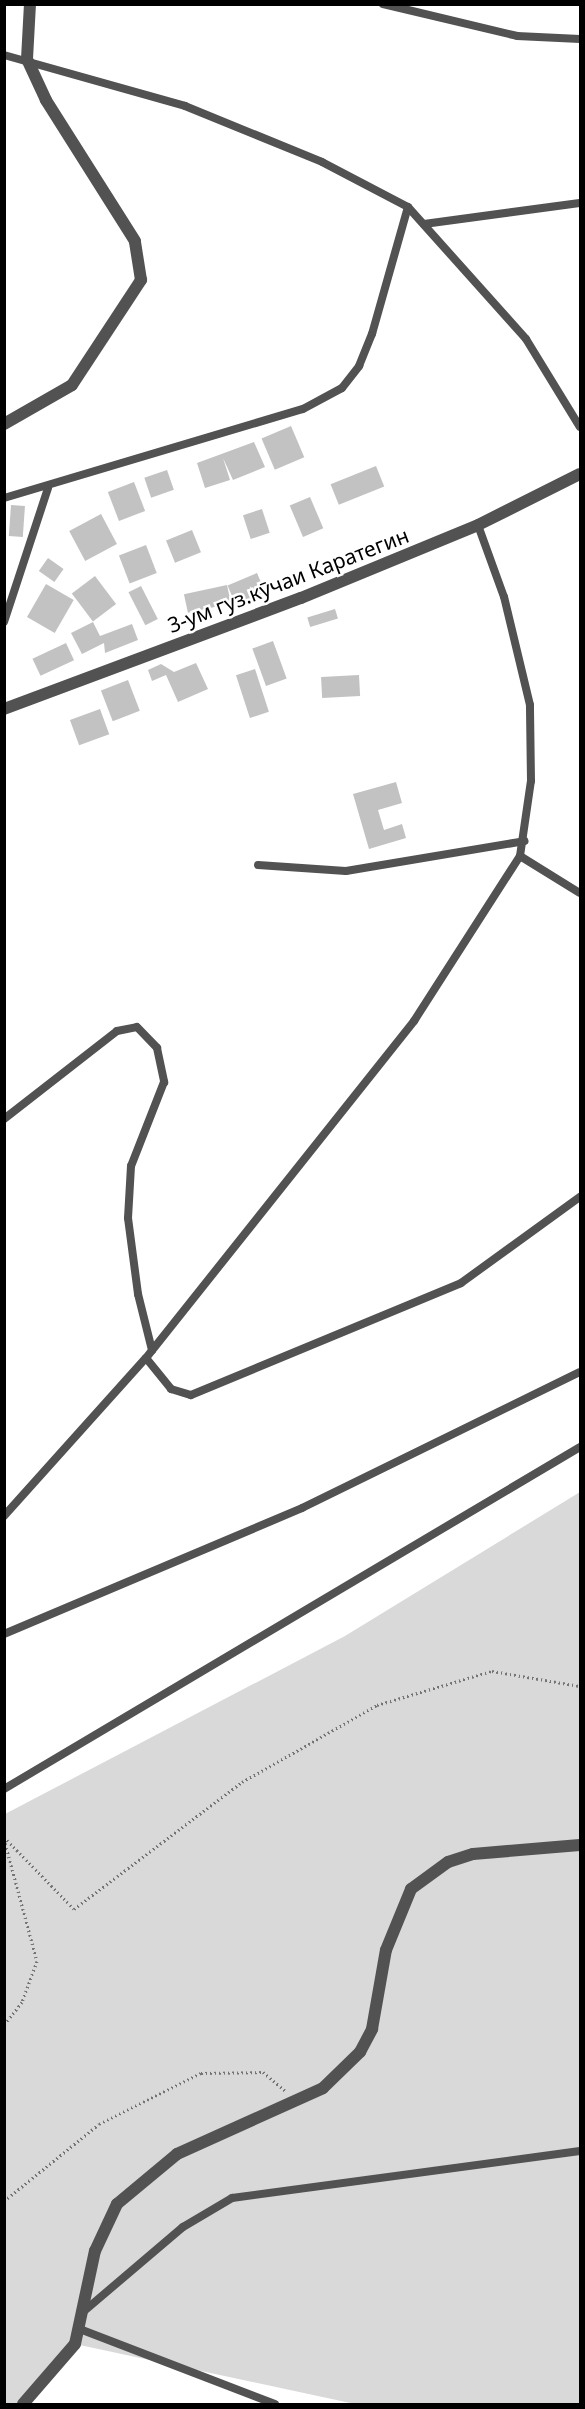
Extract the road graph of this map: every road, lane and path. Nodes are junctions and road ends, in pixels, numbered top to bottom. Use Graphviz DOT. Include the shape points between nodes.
graph roads {
  1 [pos="30,4"];
  2 [pos="383,4"];
  3 [pos="580,39"];
  4 [pos="4,55"];
  5 [pos="27,59"];
  6 [pos="580,203"];
  7 [pos="408,207"];
  8 [pos="424,224"];
  9 [pos="4,424"];
  10 [pos="580,427"];
  11 [pos="580,474"];
  12 [pos="48,488"];
  13 [pos="4,498"];
  14 [pos="478,525"];
  15 [pos="4,622"];
  16 [pos="4,709"];
  17 [pos="525,842"];
  18 [pos="520,856"];
  19 [pos="258,865"];
  20 [pos="580,893"];
  21 [pos="4,1119"];
  22 [pos="580,1197"];
  23 [pos="152,1350"];
  24 [pos="146,1358"];
  25 [pos="580,1372"];
  26 [pos="580,1447"];
  27 [pos="4,1516"];
  28 [pos="4,1634"];
  29 [pos="580,1686"];
  30 [pos="4,1790"];
  31 [pos="4,1838"];
  32 [pos="580,1845"];
  33 [pos="4,2025"];
  34 [pos="299,2100"];
  35 [pos="580,2151"];
  36 [pos="4,2201"];
  37 [pos="80,2314"];
  38 [pos="77,2328"];
  39 [pos="23,2404"];
  40 [pos="275,2404"];
  1 -- 5 [label="street"];
  2 -- 3 [label="lane" via="517,36"];
  4 -- 5 [label="lane"];
  5 -- 7 [label="lane" via="251,131"];
  5 -- 9 [label="street" via="46,100 135,241 141,280 72,385"];
  6 -- 8 [label="lane"];
  7 -- 8 [label="lane"];
  7 -- 12 [label="lane" via="372,334 359,366 342,388 303,409"];
  8 -- 10 [label="lane" via="526,339"];
  11 -- 14 [label="street, 3-ум гуз.кӯчаи Каратегин"];
  12 -- 13 [label="lane"];
  12 -- 15 [label="lane"];
  14 -- 16 [label="street, 3-ум гуз.кӯчаи Каратегин"];
  14 -- 17 [label="lane" via="504,597 530,705"];
  17 -- 18 [label="lane"];
  17 -- 19 [label="lane" via="346,871"];
  18 -- 20 [label="lane"];
  18 -- 23 [label="lane" via="414,1021"];
  21 -- 23 [label="lane" via="117,1031 137,1027 157,1048 164,1082 133,1159 128,1218 138,1294"];
  22 -- 24 [label="lane" via="461,1283 191,1395 171,1389"];
  23 -- 24 [label="lane"];
  24 -- 27 [label="lane"];
  25 -- 28 [label="lane" via="302,1508"];
  26 -- 30 [label="lane"];
  29 -- 31 [label="path" via="492,1671 377,1705 242,1782 74,1909"];
  31 -- 33 [label="path" via="37,1961 27,1991"];
  32 -- 34 [label="street" via="474,1854 427,1874 399,1909 372,2029 360,2052 323,2088"];
  34 -- 36 [label="path" via="263,2072 201,2073 99,2124"];
  34 -- 37 [label="street" via="177,2154 117,2204 95,2251"];
  35 -- 37 [label="lane" via="232,2198 183,2227"];
  37 -- 38 [label="street"];
  38 -- 39 [label="street" via="75,2344"];
  38 -- 40 [label="lane"];
}
